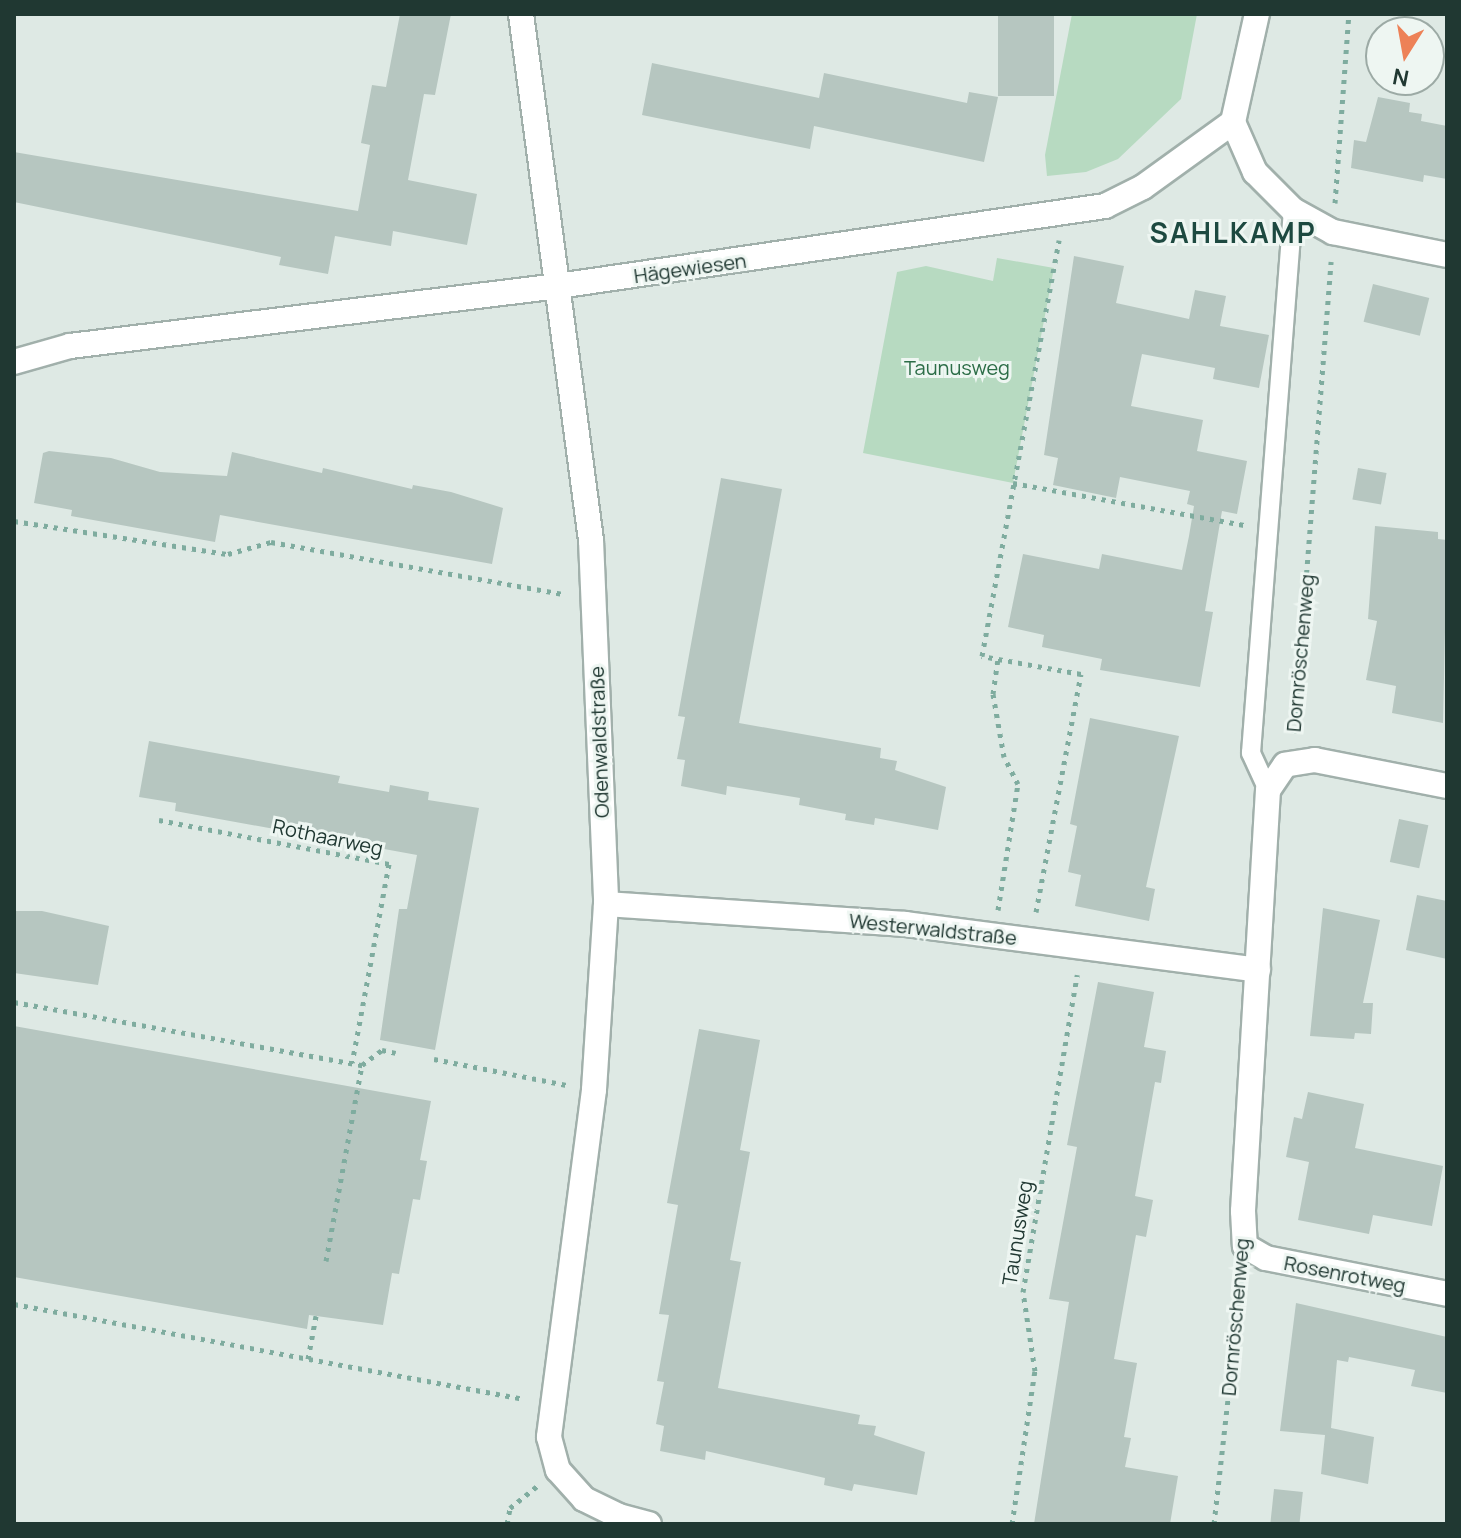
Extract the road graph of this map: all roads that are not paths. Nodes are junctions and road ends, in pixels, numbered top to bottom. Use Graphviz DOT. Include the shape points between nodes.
graph roads {
  1 [pos="521,14"];
  2 [pos="1257,14"];
  3 [pos="1233,122"];
  4 [pos="1293,210"];
  5 [pos="1447,255"];
  6 [pos="558,286"];
  7 [pos="14,362"];
  8 [pos="1447,786"];
  9 [pos="1268,790"];
  10 [pos="606,904"];
  11 [pos="1258,970"];
  12 [pos="1245,1246"];
  13 [pos="1447,1294"];
  14 [pos="649,1524"];
  1 -- 6 [label="street, Odenwaldstraße"];
  2 -- 3 [label="street"];
  3 -- 4 [label="street" via="1255,172"];
  3 -- 6 [label="street, Hägewiesen" via="1143,187 1105,206"];
  4 -- 5 [label="street" via="1333,232"];
  4 -- 9 [label="lane" via="1251,753"];
  6 -- 7 [label="street, Hägewiesen" via="70,346"];
  6 -- 10 [label="street, Odenwaldstraße" via="591,540"];
  8 -- 9 [label="street" via="1315,760 1285,765"];
  9 -- 11 [label="street, Dornröschenweg"];
  10 -- 11 [label="street, Westerwaldstraße" via="994,934"];
  10 -- 14 [label="street, Odenwaldstraße" via="594,1090 549,1437 558,1470 584,1499"];
  11 -- 12 [label="street, Dornröschenweg"];
  12 -- 13 [label="street, Rosenrotweg" via="1266,1258"];
}
